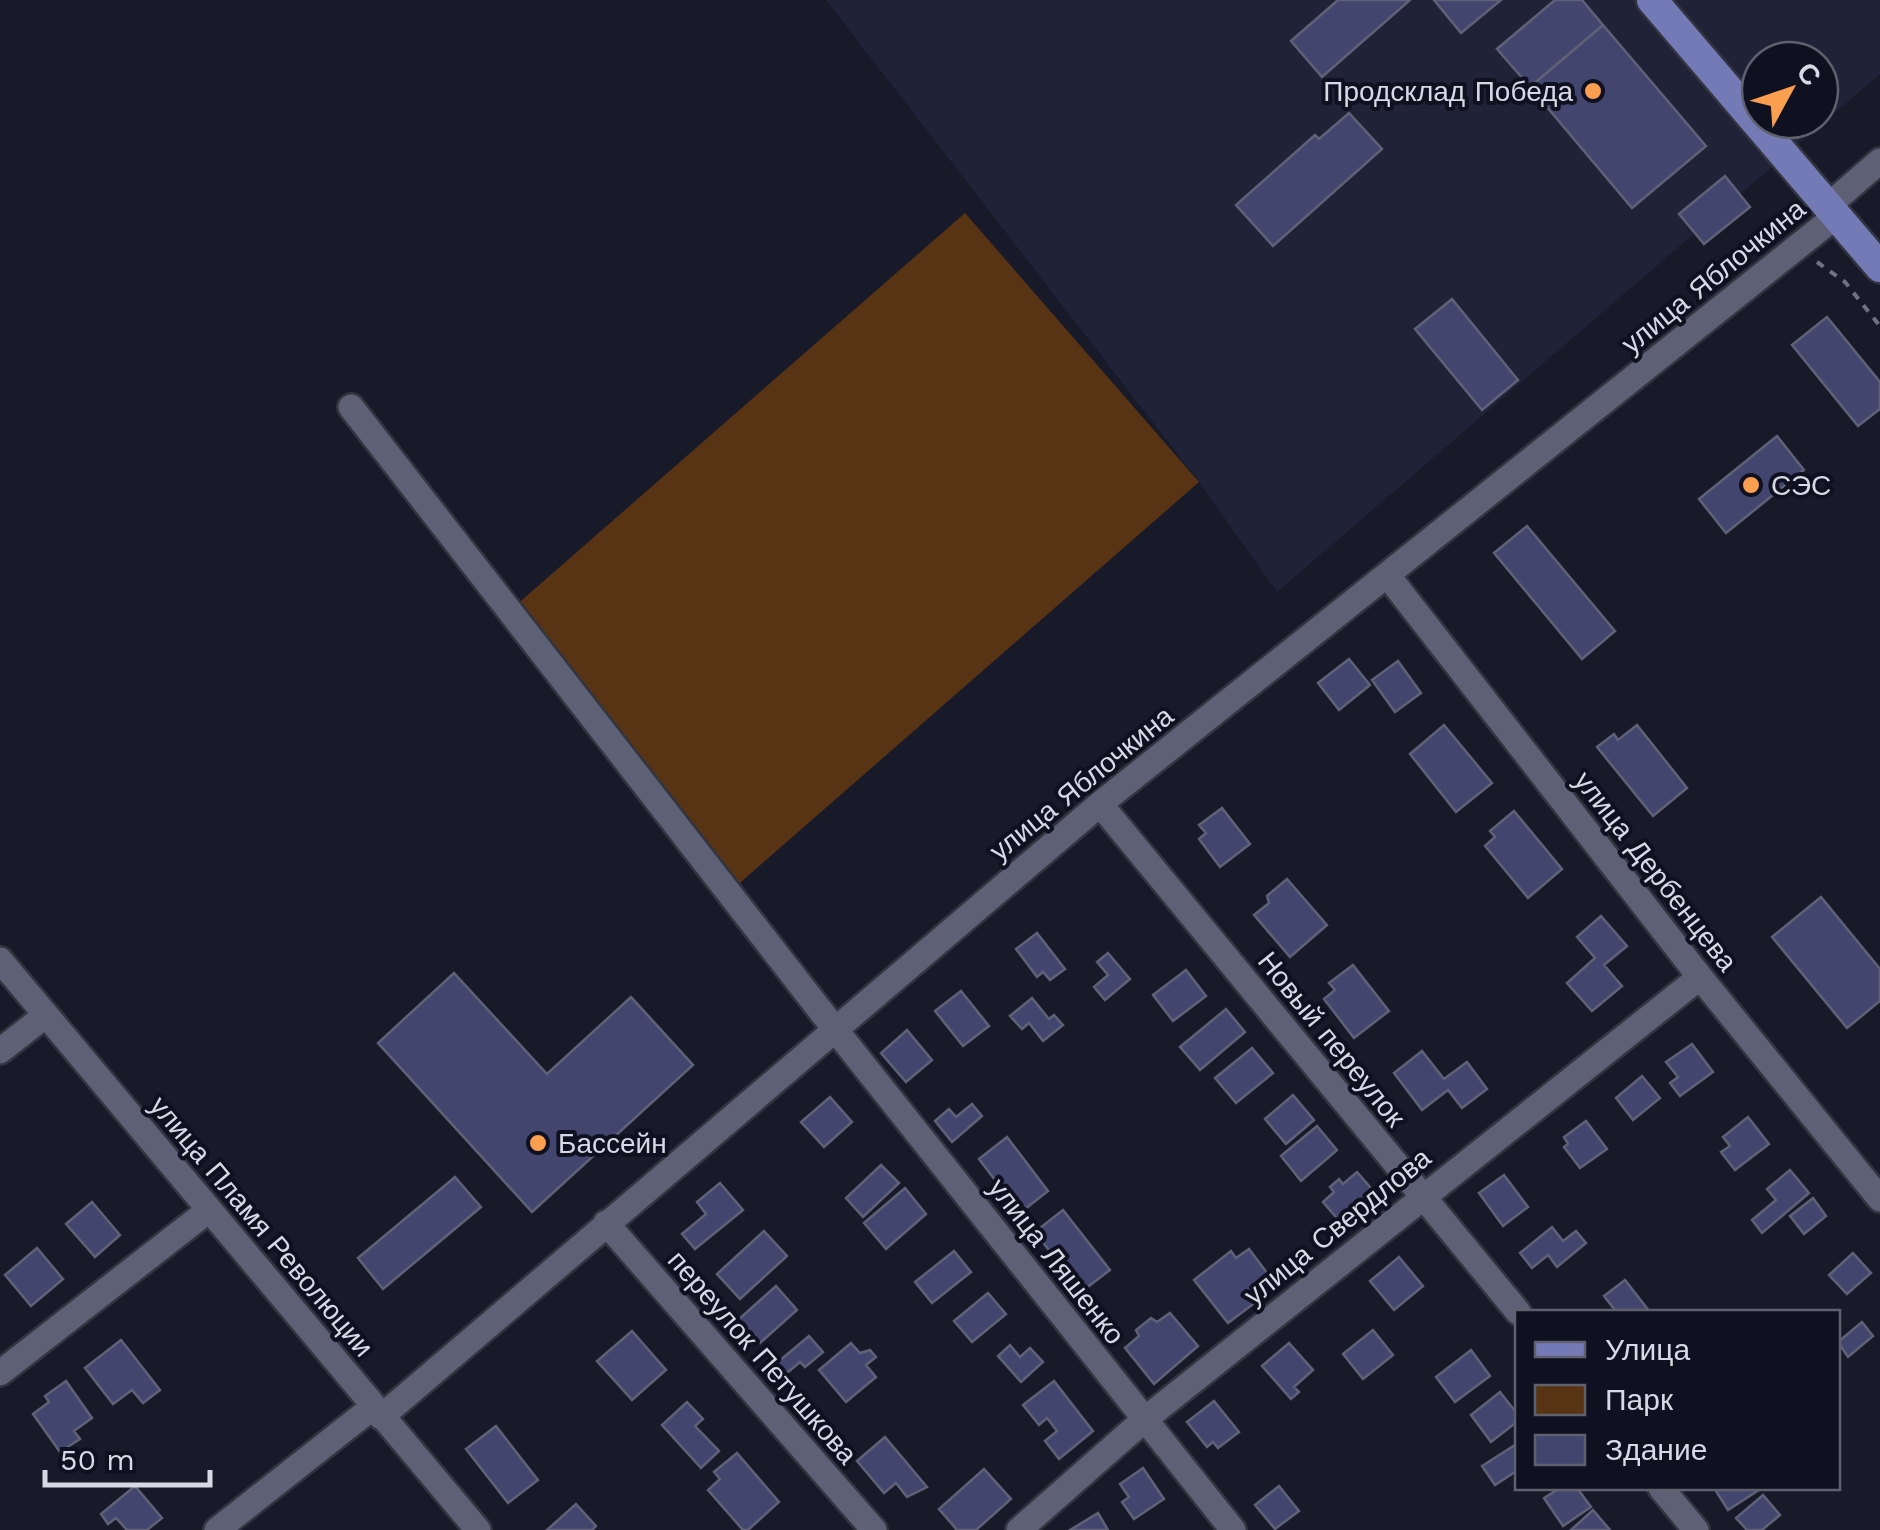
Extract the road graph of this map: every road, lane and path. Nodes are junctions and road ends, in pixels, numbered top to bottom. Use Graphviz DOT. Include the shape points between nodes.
graph roads {
  1 [pos="1652,0"];
  2 [pos="1880,161"];
  3 [pos="1832,211"];
  4 [pos="1796,248"];
  5 [pos="1880,267"];
  6 [pos="1880,326"];
  7 [pos="351,407"];
  8 [pos="1388,576"];
  9 [pos="1100,804"];
  10 [pos="0,960"];
  11 [pos="1700,977"];
  12 [pos="46,1016"];
  13 [pos="834,1028"];
  14 [pos="0,1051"];
  15 [pos="1423,1196"];
  16 [pos="1880,1198"];
  17 [pos="209,1210"];
  18 [pos="606,1223"];
  19 [pos="1516,1310"];
  20 [pos="0,1373"];
  21 [pos="377,1412"];
  22 [pos="1144,1420"];
  23 [pos="1663,1490"];
  24 [pos="216,1530"];
  25 [pos="478,1530"];
  26 [pos="874,1530"];
  27 [pos="1019,1530"];
  28 [pos="1233,1530"];
  29 [pos="1696,1530"];
  1 -- 3 [label="main road"];
  2 -- 3 [label="street, улица Яблочкина"];
  3 -- 4 [label="street, улица Яблочкина"];
  3 -- 5 [label="main road"];
  4 -- 6 [label="path" via="1845,282"];
  4 -- 8 [label="street, улица Яблочкина"];
  7 -- 13 [label="street, улица Ляшенко"];
  8 -- 9 [label="street, улица Яблочкина"];
  8 -- 11 [label="street, улица Дербенцева"];
  9 -- 13 [label="street, улица Яблочкина"];
  9 -- 15 [label="street, Новый переулок"];
  10 -- 12 [label="street, улица Пламя Революции"];
  11 -- 15 [label="street, улица Свердлова"];
  11 -- 16 [label="street, улица Дербенцева"];
  12 -- 14 [label="street"];
  12 -- 17 [label="street, улица Пламя Революции"];
  13 -- 18 [label="street, улица Яблочкина"];
  13 -- 22 [label="street, улица Ляшенко"];
  15 -- 19 [label="street, Новый переулок"];
  15 -- 22 [label="street, улица Свердлова"];
  17 -- 20 [label="street"];
  17 -- 21 [label="street, улица Пламя Революции"];
  18 -- 21 [label="street, улица Яблочкина"];
  18 -- 26 [label="street, переулок Петушкова"];
  21 -- 24 [label="street, улица Яблочкина"];
  21 -- 25 [label="street, улица Пламя Революции"];
  22 -- 27 [label="street, улица Свердлова"];
  22 -- 28 [label="street, улица Ляшенко"];
  23 -- 29 [label="street"];
}
